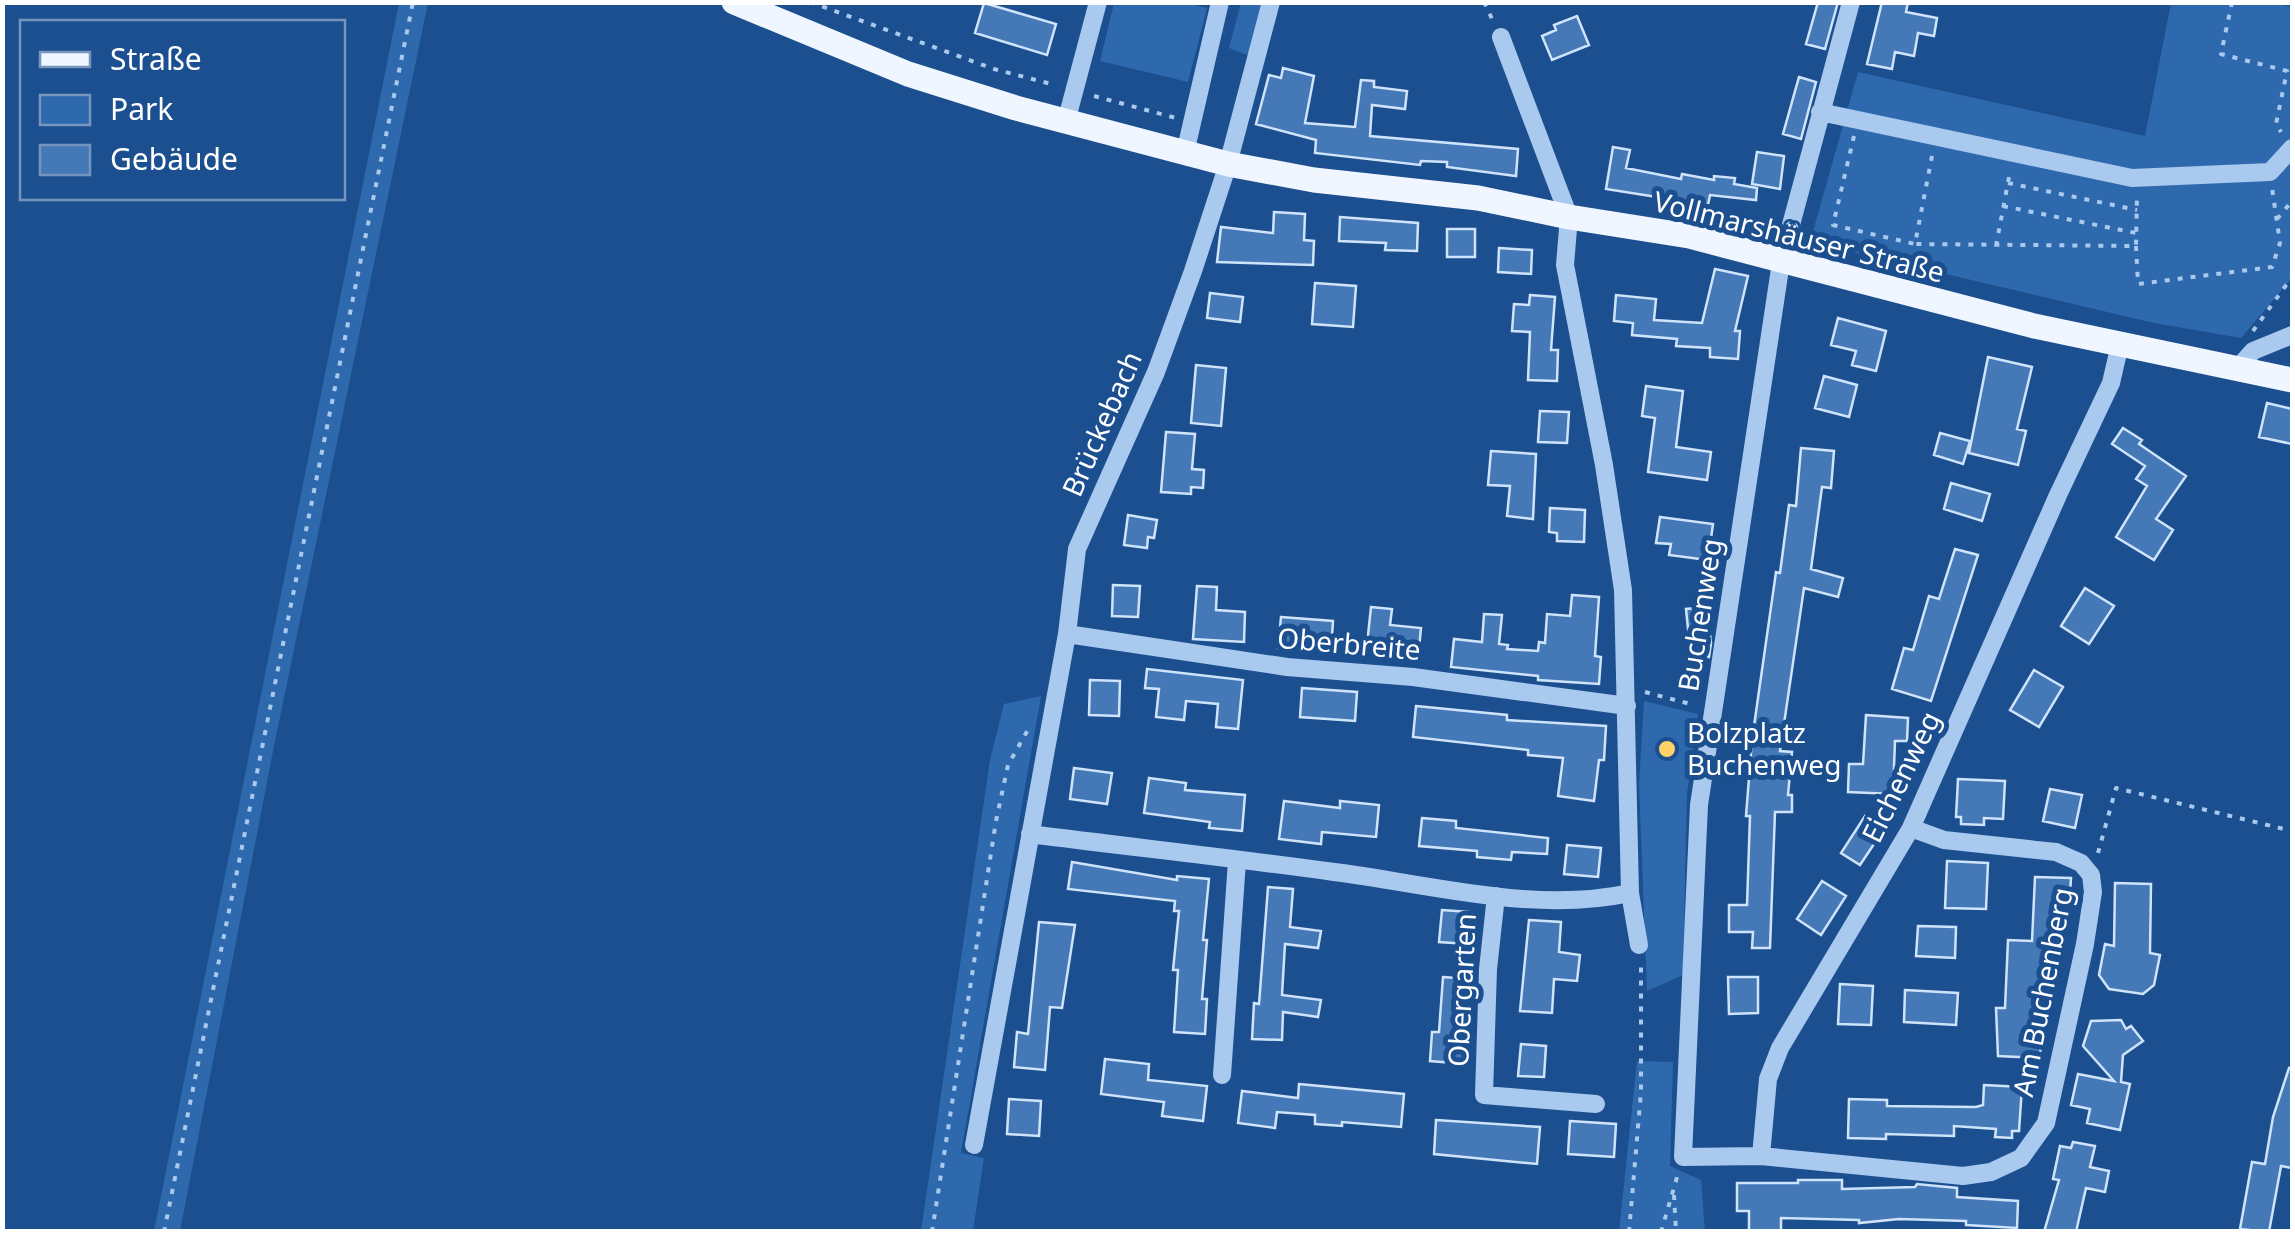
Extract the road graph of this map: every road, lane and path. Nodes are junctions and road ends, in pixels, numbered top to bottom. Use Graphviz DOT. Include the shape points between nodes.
graph roads {
  1 [pos="413,2"];
  2 [pos="734,2"];
  3 [pos="810,2"];
  4 [pos="1098,2"];
  5 [pos="1220,2"];
  6 [pos="1271,2"];
  7 [pos="1851,2"];
  8 [pos="2232,2"];
  9 [pos="1501,37"];
  10 [pos="1074,90"];
  11 [pos="1820,112"];
  12 [pos="1858,120"];
  13 [pos="1066,122"];
  14 [pos="1936,136"];
  15 [pos="1188,142"];
  16 [pos="2292,148"];
  17 [pos="2014,153"];
  18 [pos="1228,164"];
  19 [pos="2270,172"];
  20 [pos="2137,178"];
  21 [pos="2008,182"];
  22 [pos="2292,201"];
  23 [pos="2004,206"];
  24 [pos="2137,210"];
  25 [pos="1569,218"];
  26 [pos="2277,219"];
  27 [pos="2136,233"];
  28 [pos="1916,244"];
  29 [pos="1996,246"];
  30 [pos="2136,246"];
  31 [pos="1781,262"];
  32 [pos="2292,278"];
  33 [pos="2292,335"];
  34 [pos="2120,344"];
  35 [pos="2244,360"];
  36 [pos="2292,380"];
  37 [pos="1067,634"];
  38 [pos="1626,686"];
  39 [pos="1627,706"];
  40 [pos="1713,709"];
  41 [pos="1052,711"];
  42 [pos="1911,828"];
  43 [pos="2292,831"];
  44 [pos="1030,834"];
  45 [pos="1237,861"];
  46 [pos="2091,875"];
  47 [pos="1630,893"];
  48 [pos="1496,896"];
  49 [pos="1639,945"];
  50 [pos="1222,1074"];
  51 [pos="1596,1104"];
  52 [pos="974,1145"];
  53 [pos="1761,1156"];
  54 [pos="164,1232"];
  55 [pos="932,1232"];
  56 [pos="1629,1232"];
  57 [pos="1661,1232"];
  58 [pos="1676,1232"];
  1 -- 54 [label="path"];
  2 -- 13 [label="main road, Vollmarshäuser Straße" via="908,74"];
  3 -- 10 [label="path"];
  4 -- 10 [label="street"];
  5 -- 15 [label="street"];
  6 -- 18 [label="street"];
  7 -- 11 [label="street, Buchenweg"];
  8 -- 16 [label="path" via="2221,54 2287,71 2276,124"];
  9 -- 25 [label="street"];
  10 -- 13 [label="street"];
  10 -- 15 [label="path" via="1178,119"];
  11 -- 12 [label="street"];
  11 -- 31 [label="street, Buchenweg"];
  12 -- 14 [label="street"];
  12 -- 28 [label="path" via="1833,225"];
  13 -- 15 [label="main road, Vollmarshäuser Straße"];
  14 -- 17 [label="street"];
  14 -- 28 [label="path"];
  15 -- 18 [label="main road, Vollmarshäuser Straße"];
  16 -- 19 [label="street"];
  17 -- 20 [label="street"];
  17 -- 21 [label="path"];
  18 -- 25 [label="main road, Vollmarshäuser Straße" via="1478,198"];
  18 -- 37 [label="street, Brückebach" via="1156,372 1077,549"];
  19 -- 20 [label="street"];
  19 -- 26 [label="path"];
  20 -- 24 [label="path"];
  21 -- 23 [label="path"];
  21 -- 24 [label="path"];
  22 -- 26 [label="path"];
  23 -- 27 [label="path"];
  23 -- 29 [label="path"];
  24 -- 27 [label="path"];
  25 -- 31 [label="main road, Vollmarshäuser Straße" via="1689,236"];
  25 -- 38 [label="street" via="1566,265 1623,590"];
  26 -- 30 [label="path" via="2280,243 2272,267 2138,284"];
  27 -- 30 [label="path"];
  28 -- 29 [label="path"];
  29 -- 30 [label="path"];
  31 -- 34 [label="main road, Vollmarshäuser Straße"];
  31 -- 40 [label="street, Buchenweg"];
  32 -- 35 [label="path" via="2253,329"];
  33 -- 35 [label="street"];
  34 -- 35 [label="main road, Vollmarshäuser Straße"];
  34 -- 42 [label="street, Eichenweg" via="2112,384"];
  35 -- 36 [label="main road, Vollmarshäuser Straße"];
  37 -- 39 [label="street, Oberbreite"];
  37 -- 41 [label="street, Brückebach"];
  38 -- 39 [label="street"];
  38 -- 40 [label="path"];
  39 -- 47 [label="street"];
  40 -- 53 [label="street, Buchenweg" via="1699,805 1683,1157"];
  41 -- 44 [label="street, Brückebach"];
  41 -- 55 [label="path" via="1032,724 1008,765"];
  42 -- 46 [label="street, Am Buchenberg" via="1944,840 2056,852 2082,863"];
  42 -- 53 [label="street, Eichenweg" via="1780,1048 1768,1079"];
  43 -- 46 [label="path" via="2116,788"];
  44 -- 45 [label="street, Obergarten"];
  44 -- 52 [label="street, Brückebach"];
  45 -- 48 [label="street, Obergarten"];
  45 -- 50 [label="street"];
  46 -- 53 [label="street, Am Buchenberg" via="2086,944 2046,1123 2021,1158 1963,1176"];
  47 -- 48 [label="street, Obergarten" via="1598,900"];
  47 -- 49 [label="street"];
  48 -- 51 [label="street, Obergarten" via="1484,1096"];
  49 -- 56 [label="path" via="1641,1092"];
  57 -- 58 [label="path" via="1674,1190"];
}
